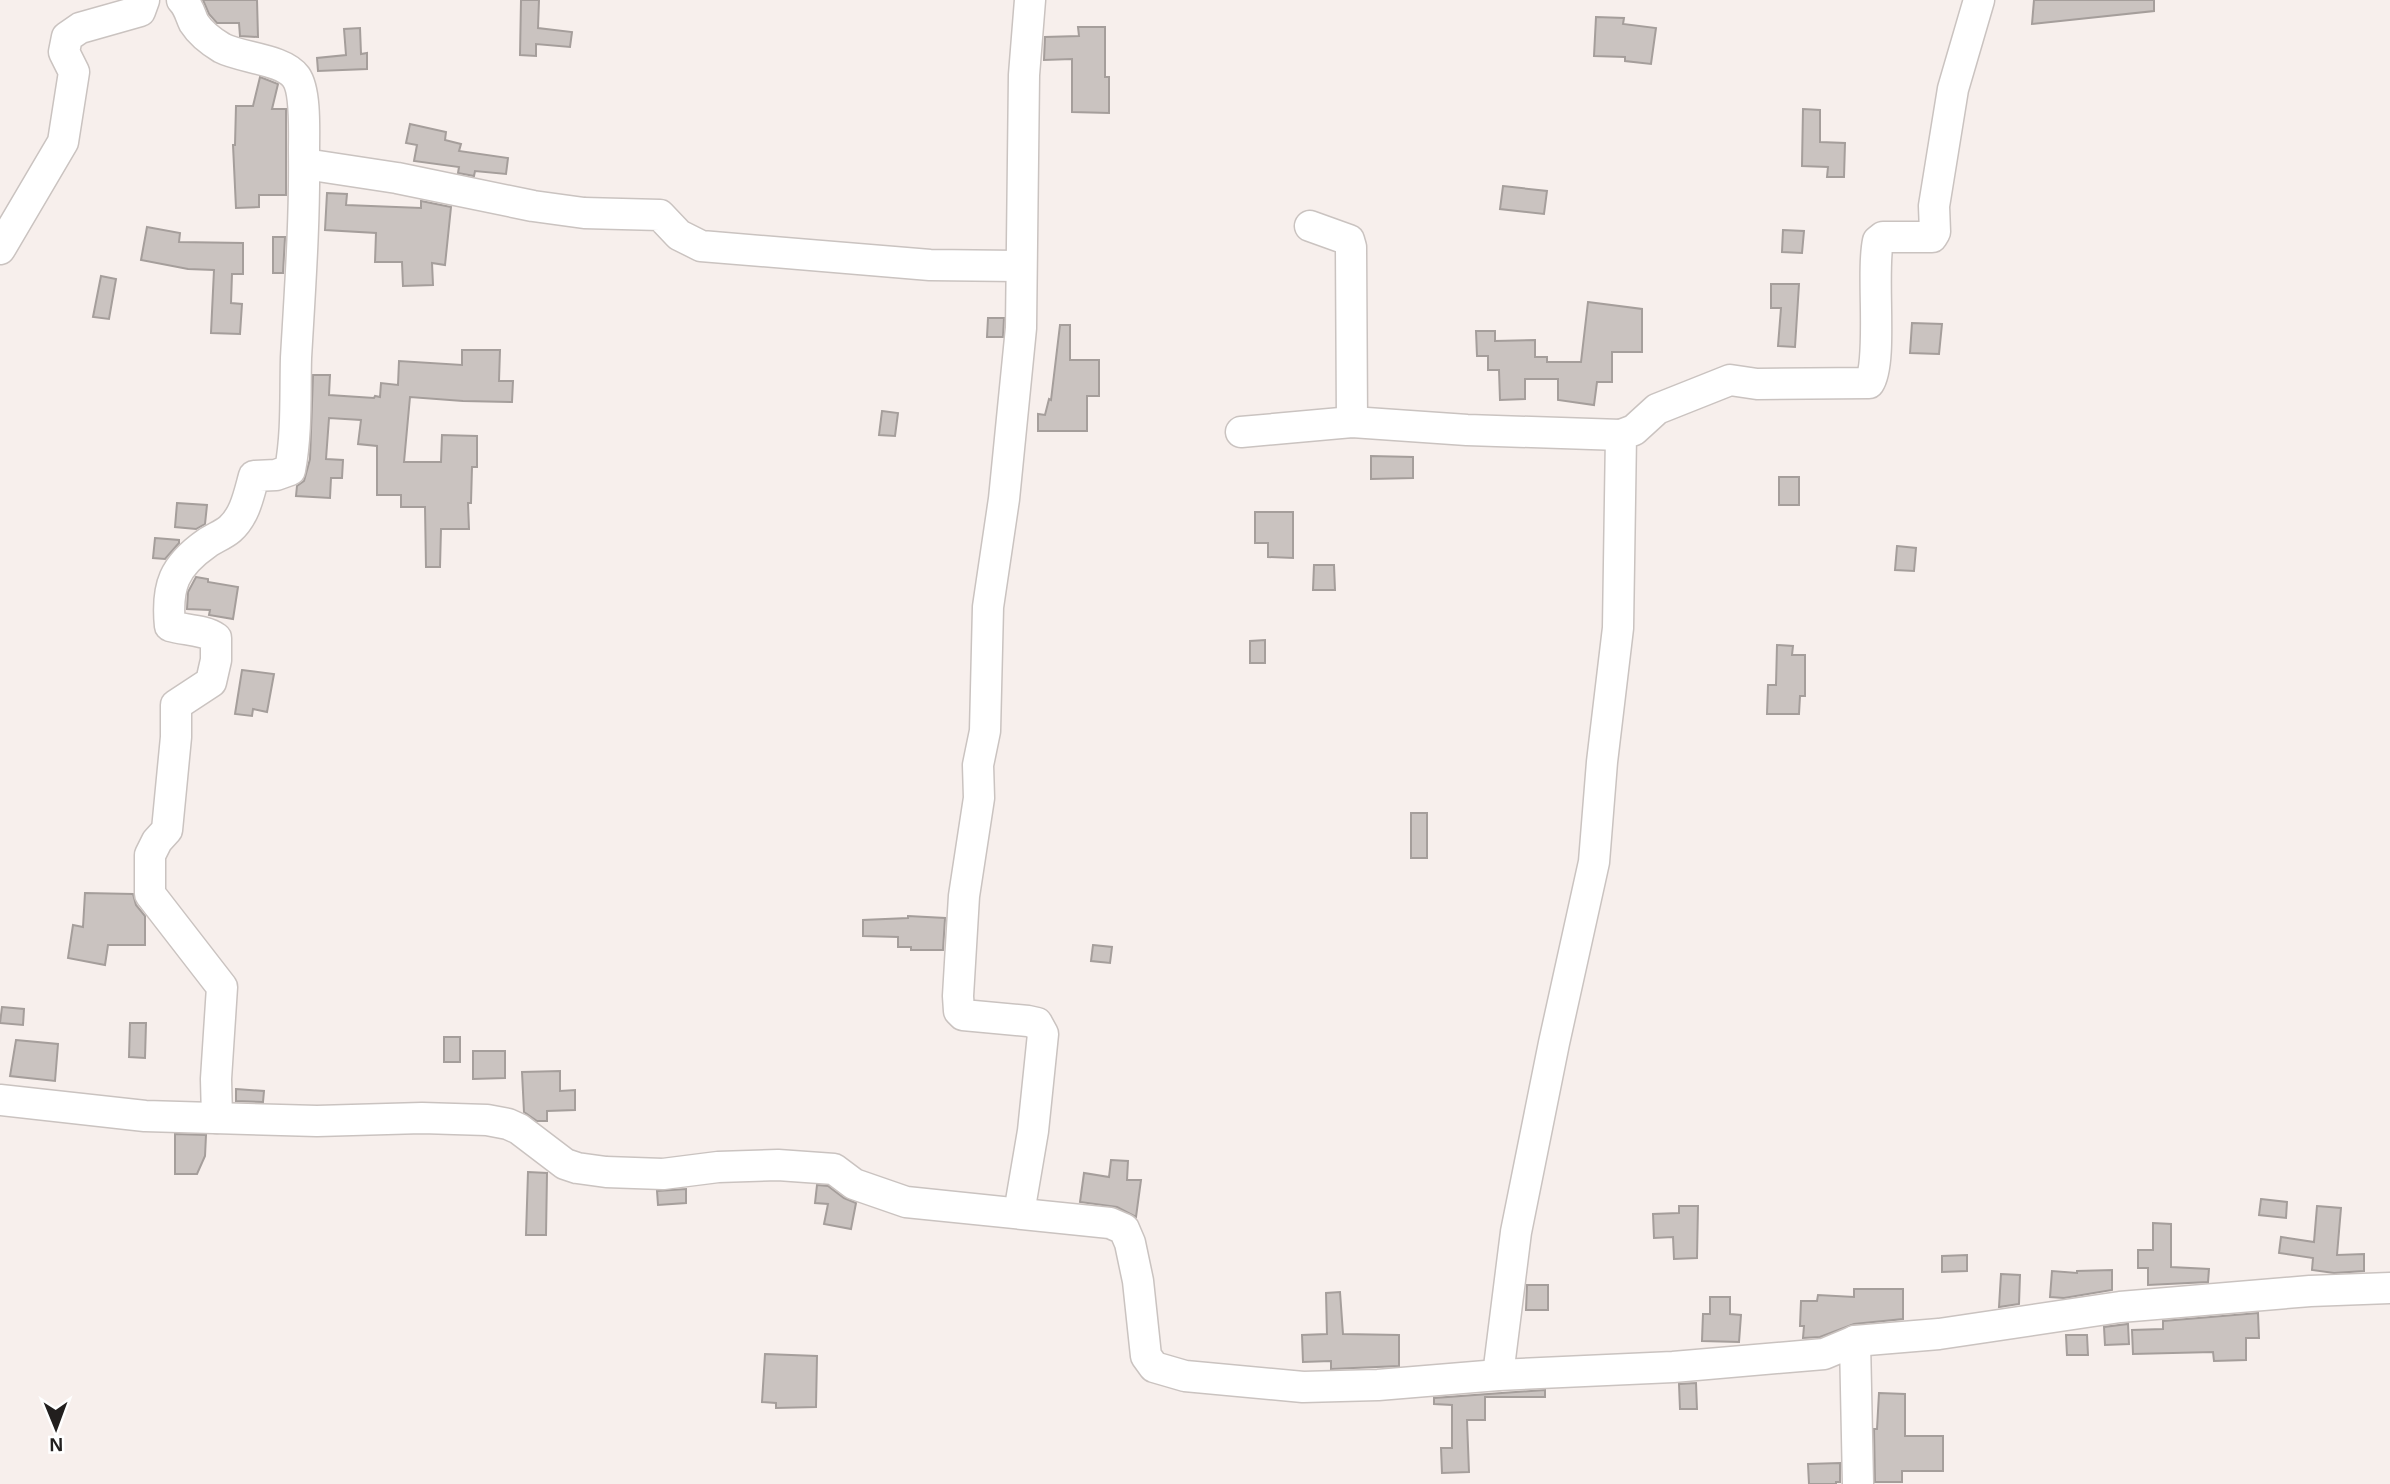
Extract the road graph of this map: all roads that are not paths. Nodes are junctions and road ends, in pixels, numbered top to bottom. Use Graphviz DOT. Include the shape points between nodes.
graph roads {
  1 [pos="144,0"];
  2 [pos="182,0"];
  3 [pos="1030,0"];
  4 [pos="1979,0"];
  5 [pos="304,164"];
  6 [pos="1310,226"];
  7 [pos="0,248"];
  8 [pos="1021,265"];
  9 [pos="1352,422"];
  10 [pos="1241,432"];
  11 [pos="1621,435"];
  12 [pos="0,1100"];
  13 [pos="217,1118"];
  14 [pos="1019,1213"];
  15 [pos="2390,1288"];
  16 [pos="1855,1341"];
  17 [pos="1498,1376"];
  18 [pos="1858,1484"];
  1 -- 7 [label="street" via="141,11 67,37 64,52 74,72 63,142"];
  2 -- 5 [label="street" via="204,35 224,48 277,65 296,77"];
  3 -- 8 [label="street"];
  4 -- 11 [label="street" via="1953,89 1934,206 1935,232 1927,238 1883,237 1878,241 1875,367 1869,383 1730,380 1657,409 1634,430"];
  5 -- 8 [label="street" via="533,206 660,215 679,235 701,246 930,265"];
  5 -- 13 [label="street" via="290,470 254,476 246,504 231,528 176,571 168,603 170,626 216,638 216,660 211,682 176,705 167,830 150,855 149,894 222,987"];
  6 -- 9 [label="street" via="1349,240"];
  8 -- 14 [label="street" via="1021,328 988,607 985,731 964,896 958,996 963,1015 1037,1023 1043,1034"];
  9 -- 10 [label="street"];
  9 -- 11 [label="street"];
  11 -- 17 [label="street" via="1618,628 1594,862 1519,1219"];
  12 -- 13 [label="street" via="145,1116"];
  13 -- 14 [label="street" via="487,1120 519,1129 577,1168 663,1174 778,1165 834,1169 854,1184 906,1202"];
  14 -- 17 [label="street" via="1110,1223 1124,1230 1135,1262 1146,1356 1154,1367 1185,1376 1303,1387"];
  15 -- 16 [label="street" via="2120,1307 1939,1334"];
  16 -- 17 [label="street" via="1824,1354"];
  16 -- 18 [label="street"];
}
